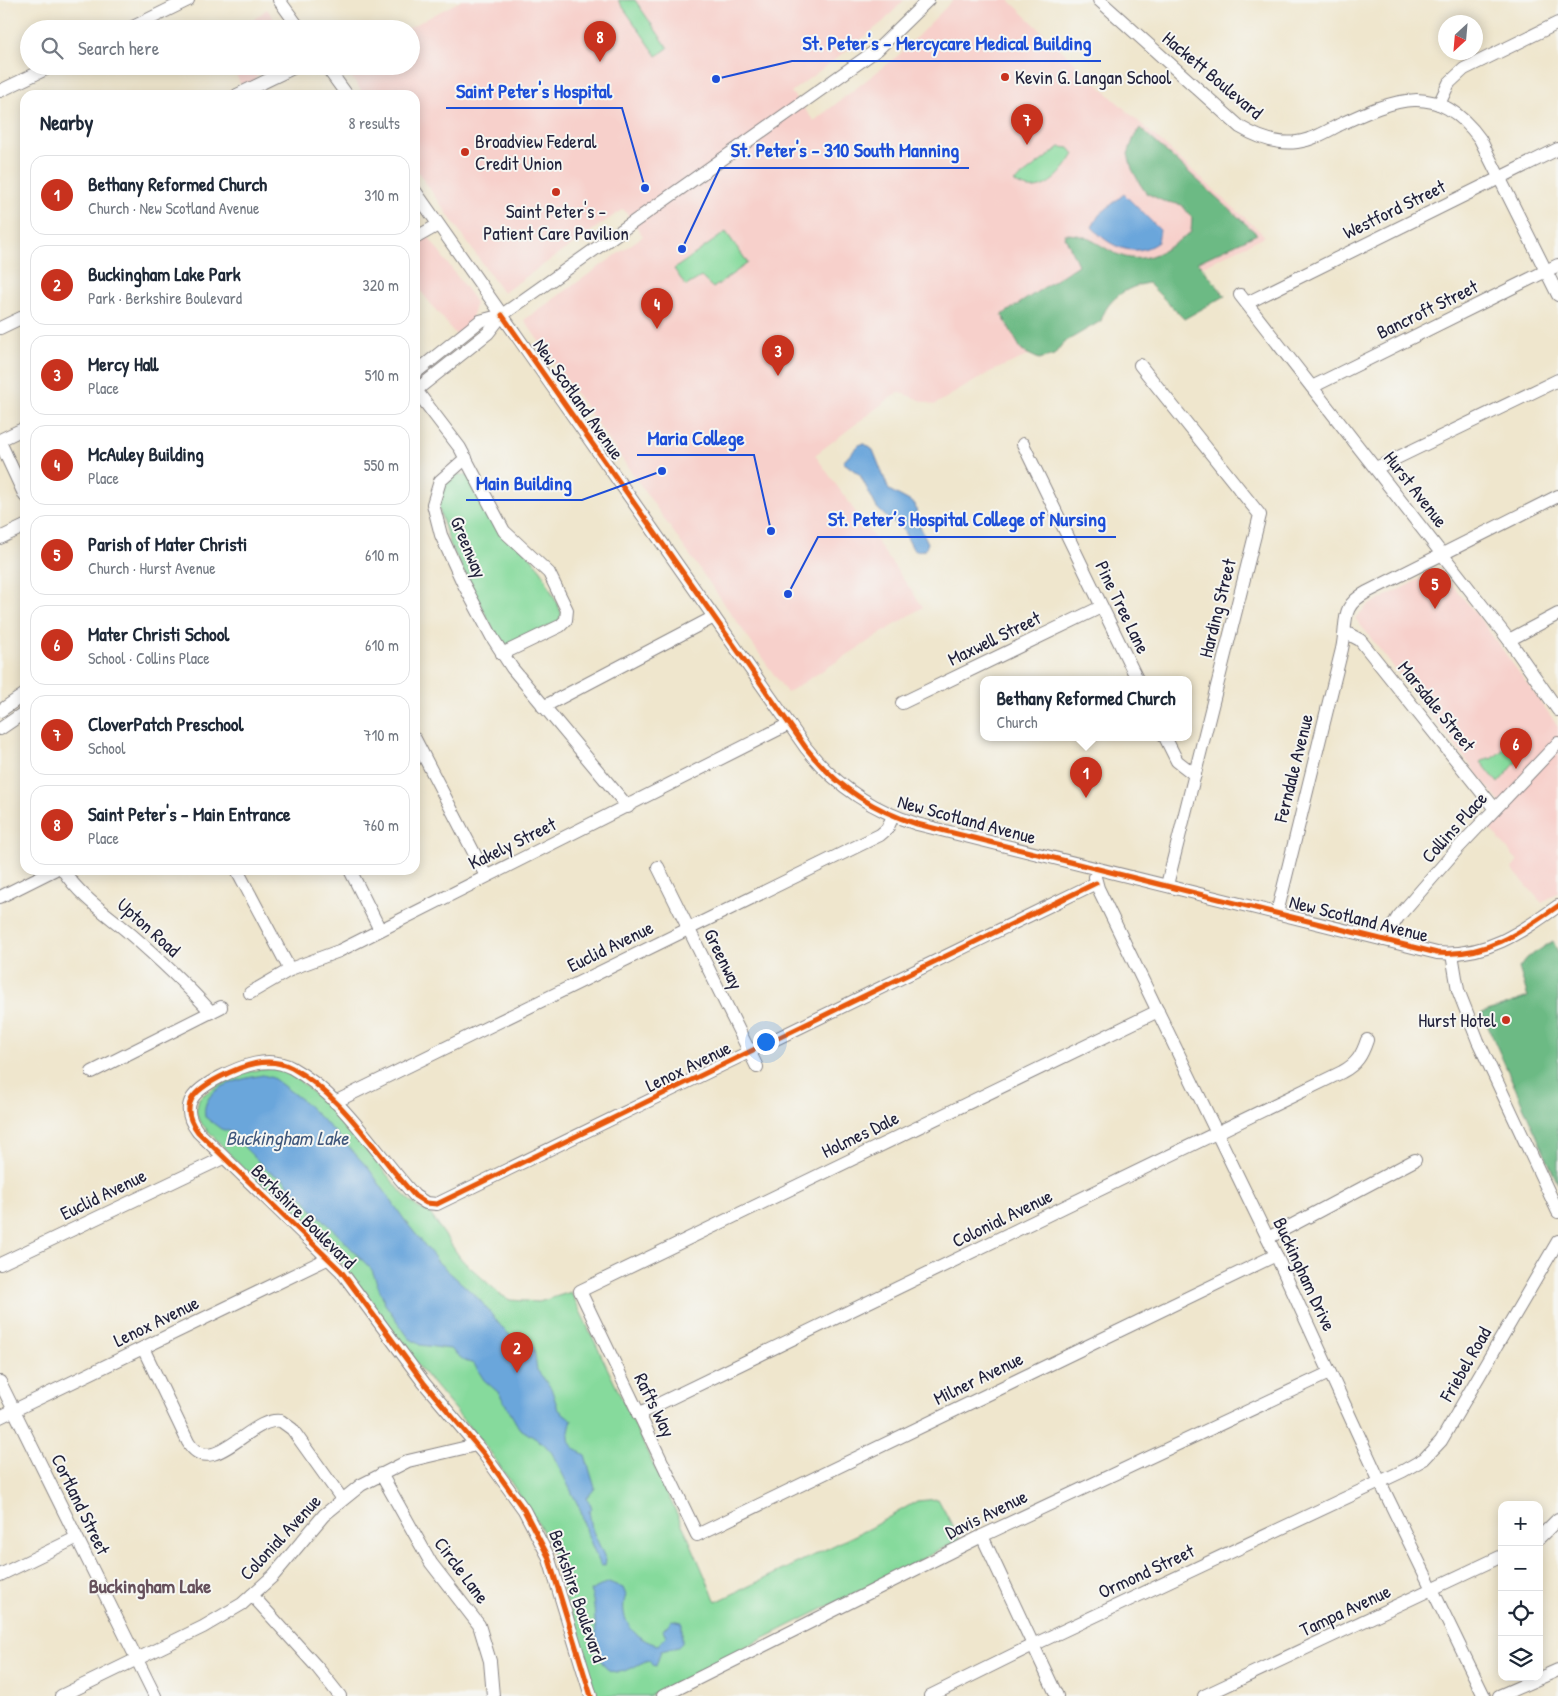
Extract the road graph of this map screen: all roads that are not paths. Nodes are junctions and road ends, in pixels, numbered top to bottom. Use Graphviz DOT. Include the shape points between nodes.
graph roads {
  1 [pos="188,0"];
  2 [pos="279,0"];
  3 [pos="928,0"];
  4 [pos="1102,1"];
  5 [pos="147,20"];
  6 [pos="293,20"];
  7 [pos="1558,23"];
  8 [pos="33,75"];
  9 [pos="278,75"];
  10 [pos="333,75"];
  11 [pos="247,90"];
  12 [pos="343,90"];
  13 [pos="0,91"];
  14 [pos="1439,104"];
  15 [pos="1558,148"];
  16 [pos="1500,177"];
  17 [pos="420,198"];
  18 [pos="438,225"];
  19 [pos="420,235"];
  20 [pos="1558,265"];
  21 [pos="1546,271"];
  22 [pos="1558,296"];
  23 [pos="1243,299"];
  24 [pos="502,316"];
  25 [pos="20,318"];
  26 [pos="0,328"];
  27 [pos="1140,365"];
  28 [pos="420,369"];
  29 [pos="1558,380"];
  30 [pos="420,386"];
  31 [pos="1312,387"];
  32 [pos="420,397"];
  33 [pos="20,431"];
  34 [pos="0,441"];
  35 [pos="1023,444"];
  36 [pos="466,458"];
  37 [pos="1376,468"];
  38 [pos="20,485"];
  39 [pos="1558,496"];
  40 [pos="20,528"];
  41 [pos="0,538"];
  42 [pos="1442,554"];
  43 [pos="1102,607"];
  44 [pos="1558,614"];
  45 [pos="714,617"];
  46 [pos="1345,632"];
  47 [pos="1509,640"];
  48 [pos="502,654"];
  49 [pos="1136,676"];
  50 [pos="20,697"];
  51 [pos="902,703"];
  52 [pos="544,707"];
  53 [pos="1558,710"];
  54 [pos="0,711"];
  55 [pos="20,715"];
  56 [pos="789,724"];
  57 [pos="0,729"];
  58 [pos="1167,741"];
  59 [pos="1558,743"];
  60 [pos="420,749"];
  61 [pos="1195,775"];
  62 [pos="628,807"];
  63 [pos="1495,809"];
  64 [pos="893,816"];
  65 [pos="658,867"];
  66 [pos="1097,868"];
  67 [pos="44,875"];
  68 [pos="67,875"];
  69 [pos="240,875"];
  70 [pos="352,875"];
  71 [pos="486,876"];
  72 [pos="1096,884"];
  73 [pos="1167,885"];
  74 [pos="0,897"];
  75 [pos="1558,906"];
  76 [pos="1277,913"];
  77 [pos="688,929"];
  78 [pos="380,930"];
  79 [pos="1384,940"];
  80 [pos="1452,954"];
  81 [pos="290,970"];
  82 [pos="250,994"];
  83 [pos="1158,1011"];
  84 [pos="1368,1040"];
  85 [pos="750,1052"];
  86 [pos="757,1067"];
  87 [pos="92,1072"];
  88 [pos="335,1102"];
  89 [pos="1218,1134"];
  90 [pos="223,1158"];
  91 [pos="1415,1160"];
  92 [pos="426,1203"];
  93 [pos="1558,1212"];
  94 [pos="1268,1238"];
  95 [pos="1558,1242"];
  96 [pos="1276,1255"];
  97 [pos="329,1258"];
  98 [pos="0,1264"];
  99 [pos="580,1291"];
  100 [pos="144,1348"];
  101 [pos="1329,1373"];
  102 [pos="0,1382"];
  103 [pos="14,1410"];
  104 [pos="638,1414"];
  105 [pos="0,1417"];
  106 [pos="476,1445"];
  107 [pos="381,1474"];
  108 [pos="1380,1482"];
  109 [pos="342,1499"];
  110 [pos="1558,1519"];
  111 [pos="1543,1534"];
  112 [pos="697,1535"];
  113 [pos="982,1536"];
  114 [pos="76,1538"];
  115 [pos="1498,1558"];
  116 [pos="0,1575"];
  117 [pos="1432,1590"];
  118 [pos="252,1595"];
  119 [pos="1033,1645"];
  120 [pos="137,1659"];
  121 [pos="1558,1670"];
  122 [pos="1481,1692"];
  123 [pos="61,1696"];
  124 [pos="155,1696"];
  125 [pos="340,1696"];
  126 [pos="493,1696"];
  127 [pos="591,1696"];
  128 [pos="662,1696"];
  129 [pos="930,1696"];
  130 [pos="1057,1696"];
  131 [pos="1204,1696"];
  132 [pos="1499,1696"];
  1 -- 5 [label="street"];
  2 -- 6 [label="street"];
  3 -- 24 [label="street" via="878,49"];
  4 -- 14 [label="street, Hackett Boulevard" via="1240,127 1267,140 1305,141 1392,102 1411,100"];
  7 -- 14 [label="street" via="1464,69 1447,85"];
  8 -- 13 [label="street"];
  9 -- 11 [label="street"];
  10 -- 12 [label="street"];
  14 -- 16 [label="street, Hackett Boulevard" via="1459,116 1475,132"];
  15 -- 16 [label="street, Westford Street"];
  16 -- 21 [label="street, Hackett Boulevard"];
  16 -- 23 [label="street, Westford Street"];
  17 -- 18 [label="street, New Scotland Avenue"];
  18 -- 19 [label="street"];
  18 -- 24 [label="street, New Scotland Avenue"];
  20 -- 21 [label="street, Bancroft Street"];
  21 -- 22 [label="street, Hackett Boulevard"];
  21 -- 31 [label="street, Bancroft Street"];
  23 -- 31 [label="street, Hurst Avenue"];
  24 -- 28 [label="street" via="480,321"];
  24 -- 30 [label="street" via="488,333"];
  24 -- 45 [label="street, New Scotland Avenue"];
  25 -- 26 [label="street"];
  27 -- 61 [label="street, Harding Street" via="1260,514"];
  29 -- 37 [label="street"];
  31 -- 37 [label="street, Hurst Avenue"];
  32 -- 36 [label="street, Greenway"];
  33 -- 34 [label="street"];
  34 -- 38 [label="street"];
  35 -- 43 [label="street, Pine Tree Lane"];
  36 -- 48 [label="street, Greenway" via="439,483 433,504 435,516 463,583"];
  36 -- 48 [label="street, Greenway" via="500,526 544,568 567,610 560,626"];
  37 -- 42 [label="street, Hurst Avenue"];
  39 -- 42 [label="street, Ferndale Avenue"];
  40 -- 41 [label="street"];
  42 -- 46 [label="street, Ferndale Avenue" via="1354,600 1346,613"];
  42 -- 47 [label="street, Hurst Avenue"];
  43 -- 49 [label="street, Pine Tree Lane"];
  43 -- 51 [label="street, Maxwell Street"];
  44 -- 47 [label="street"];
  45 -- 52 [label="street"];
  45 -- 56 [label="street, New Scotland Avenue"];
  46 -- 63 [label="street, Marsdale Street" via="1360,640"];
  46 -- 76 [label="street, Ferndale Avenue"];
  47 -- 53 [label="street, Hurst Avenue"];
  48 -- 52 [label="street, Greenway"];
  50 -- 54 [label="street"];
  52 -- 62 [label="street, Greenway"];
  55 -- 57 [label="street"];
  56 -- 62 [label="street, Kakely Street"];
  56 -- 64 [label="street, New Scotland Avenue" via="836,780 857,797"];
  58 -- 61 [label="street" via="1177,761"];
  59 -- 63 [label="street, Collins Place"];
  60 -- 71 [label="street"];
  61 -- 73 [label="street, Harding Street"];
  62 -- 71 [label="street, Kakely Street"];
  63 -- 79 [label="street, Collins Place" via="1398,918"];
  64 -- 66 [label="street, New Scotland Avenue"];
  64 -- 77 [label="street, Euclid Avenue" via="880,835"];
  65 -- 77 [label="street, Greenway"];
  66 -- 72 [label="street, Buckingham Drive"];
  66 -- 73 [label="street, New Scotland Avenue"];
  67 -- 74 [label="street"];
  68 -- 87 [label="street, Upton Road" via="82,894 216,1010"];
  69 -- 81 [label="street"];
  70 -- 78 [label="street"];
  71 -- 78 [label="street, Kakely Street"];
  72 -- 83 [label="street, Buckingham Drive"];
  72 -- 85 [label="street, Lenox Avenue"];
  73 -- 76 [label="street, New Scotland Avenue"];
  75 -- 80 [label="street, New Scotland Avenue" via="1504,942 1482,950"];
  76 -- 79 [label="street, New Scotland Avenue"];
  77 -- 85 [label="street, Greenway"];
  77 -- 88 [label="street, Euclid Avenue"];
  78 -- 81 [label="street, Kakely Street"];
  79 -- 80 [label="street, New Scotland Avenue" via="1429,952"];
  80 -- 93 [label="street" via="1458,990 1478,1041"];
  81 -- 82 [label="street, Kakely Street"];
  83 -- 89 [label="street, Buckingham Drive"];
  83 -- 99 [label="street, Holmes Dale"];
  84 -- 89 [label="street, Colonial Avenue" via="1361,1057 1351,1067"];
  85 -- 86 [label="street, Greenway"];
  85 -- 92 [label="street, Lenox Avenue" via="442,1202"];
  88 -- 90 [label="street, Berkshire Boulevard" via="305,1077 280,1064 255,1064 232,1071 203,1086 189,1107 196,1129"];
  88 -- 92 [label="street, Berkshire Boulevard" via="408,1188"];
  89 -- 94 [label="street, Buckingham Drive"];
  89 -- 104 [label="street, Colonial Avenue"];
  90 -- 97 [label="street, Berkshire Boulevard"];
  90 -- 98 [label="street, Euclid Avenue"];
  91 -- 94 [label="street"];
  94 -- 96 [label="street, Buckingham Drive"];
  95 -- 108 [label="street, Friebel Road" via="1436,1447 1420,1462"];
  96 -- 101 [label="street, Buckingham Drive"];
  96 -- 112 [label="street, Milner Avenue"];
  97 -- 100 [label="street, Lenox Avenue"];
  97 -- 106 [label="street, Berkshire Boulevard" via="424,1383"];
  99 -- 104 [label="street, Rafts Way"];
  100 -- 103 [label="street, Lenox Avenue"];
  100 -- 109 [label="street" via="195,1451 214,1454 264,1422 281,1421 292,1429"];
  101 -- 108 [label="street, Buckingham Drive"];
  101 -- 113 [label="street, Davis Avenue"];
  102 -- 103 [label="street, Cortland Street"];
  103 -- 105 [label="street, Lenox Avenue"];
  103 -- 114 [label="street, Cortland Street"];
  104 -- 112 [label="street, Rafts Way"];
  106 -- 107 [label="street, Colonial Avenue" via="421,1457"];
  106 -- 127 [label="street, Berkshire Boulevard" via="524,1510 545,1547"];
  107 -- 109 [label="street, Colonial Avenue"];
  107 -- 126 [label="street, Circle Lane" via="431,1563 478,1625 490,1661"];
  108 -- 117 [label="street, Buckingham Drive"];
  108 -- 119 [label="street, Ormond Street"];
  109 -- 118 [label="street, Colonial Avenue"];
  110 -- 111 [label="street"];
  113 -- 119 [label="street"];
  113 -- 128 [label="street, Davis Avenue"];
  114 -- 116 [label="street"];
  114 -- 120 [label="street, Cortland Street"];
  115 -- 117 [label="street, Tampa Avenue"];
  117 -- 122 [label="street, Buckingham Drive"];
  117 -- 131 [label="street, Tampa Avenue"];
  118 -- 120 [label="street, Colonial Avenue" via="203,1627"];
  118 -- 125 [label="street"];
  119 -- 129 [label="street, Ormond Street"];
  119 -- 130 [label="street"];
  120 -- 123 [label="street, Colonial Avenue"];
  120 -- 124 [label="street, Cortland Street"];
  121 -- 132 [label="street"];
}
